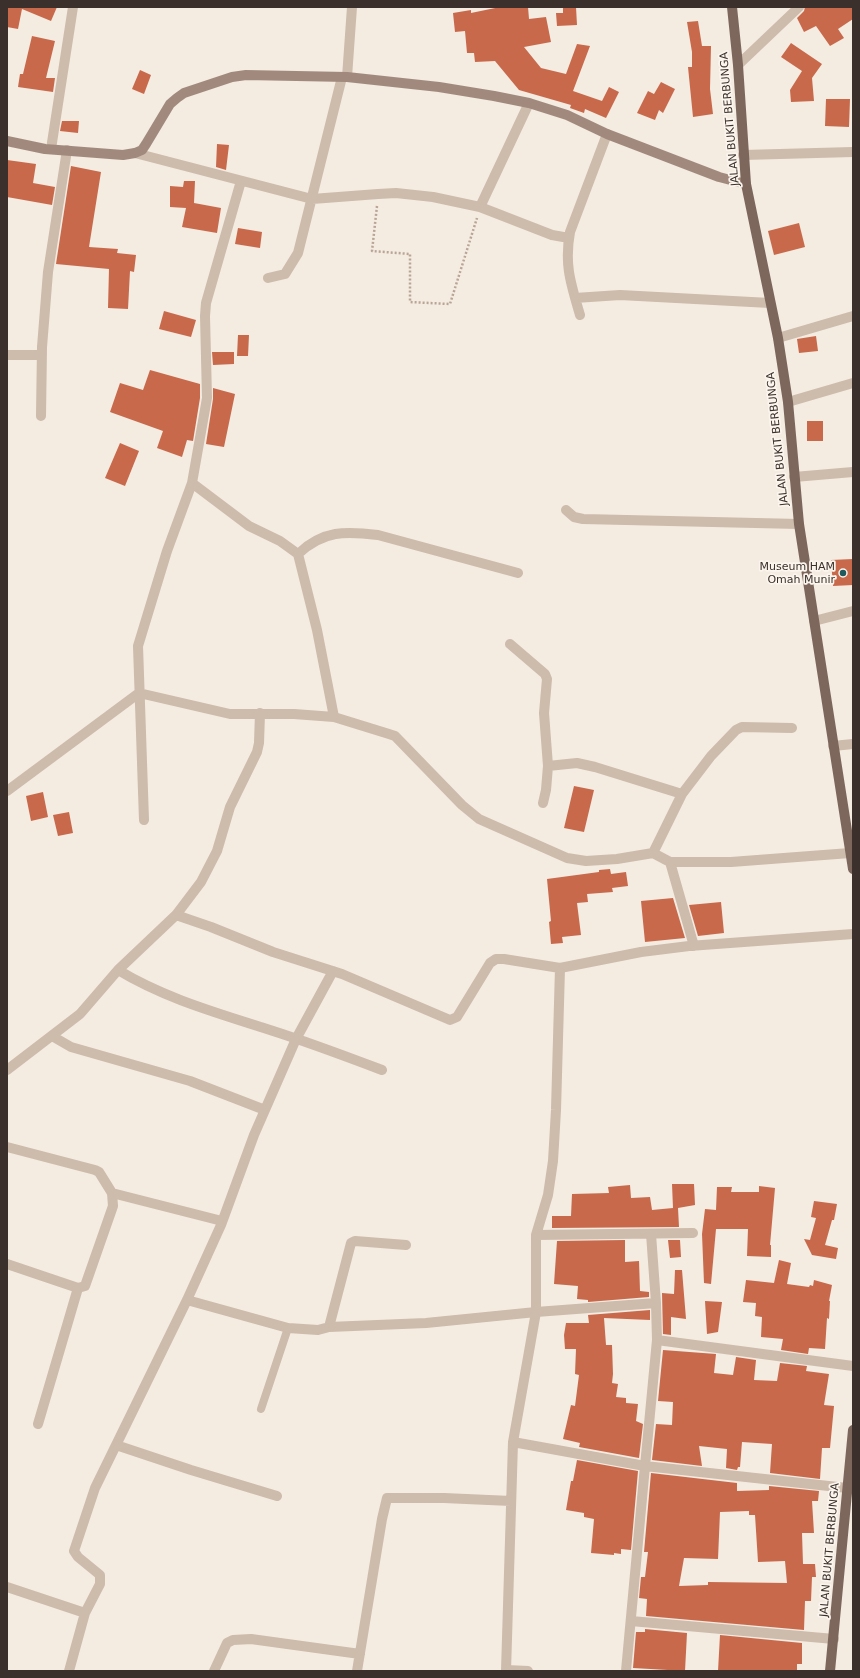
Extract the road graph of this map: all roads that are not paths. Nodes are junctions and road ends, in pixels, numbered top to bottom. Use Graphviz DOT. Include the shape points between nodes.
graph roads {
  1 [pos="73,7"];
  2 [pos="352,7"];
  3 [pos="732,7"];
  4 [pos="799,7"];
  5 [pos="738,65"];
  6 [pos="344,77"];
  7 [pos="529,103"];
  8 [pos="607,134"];
  9 [pos="7,141"];
  10 [pos="51,149"];
  11 [pos="67,150"];
  12 [pos="853,152"];
  13 [pos="135,153"];
  14 [pos="743,155"];
  15 [pos="241,181"];
  16 [pos="746,184"];
  17 [pos="312,199"];
  18 [pos="480,207"];
  19 [pos="569,238"];
  20 [pos="268,278"];
  21 [pos="575,298"];
  22 [pos="770,303"];
  23 [pos="580,315"];
  24 [pos="853,316"];
  25 [pos="778,338"];
  26 [pos="7,355"];
  27 [pos="42,355"];
  28 [pos="853,383"];
  29 [pos="788,402"];
  30 [pos="41,416"];
  31 [pos="853,472"];
  32 [pos="794,477"];
  33 [pos="192,484"];
  34 [pos="566,510"];
  35 [pos="799,524"];
  36 [pos="298,554"];
  37 [pos="518,573"];
  38 [pos="853,611"];
  39 [pos="814,621"];
  40 [pos="510,644"];
  41 [pos="139,693"];
  42 [pos="260,713"];
  43 [pos="334,717"];
  44 [pos="792,728"];
  45 [pos="853,744"];
  46 [pos="833,746"];
  47 [pos="548,766"];
  48 [pos="7,790"];
  49 [pos="682,794"];
  50 [pos="543,803"];
  51 [pos="144,820"];
  52 [pos="653,853"];
  53 [pos="850,853"];
  54 [pos="670,862"];
  55 [pos="853,869"];
  56 [pos="176,915"];
  57 [pos="853,934"];
  58 [pos="694,946"];
  59 [pos="560,968"];
  60 [pos="118,970"];
  61 [pos="333,971"];
  62 [pos="52,1036"];
  63 [pos="296,1039"];
  64 [pos="7,1070"];
  65 [pos="382,1070"];
  66 [pos="265,1110"];
  67 [pos="7,1147"];
  68 [pos="112,1193"];
  69 [pos="222,1221"];
  70 [pos="693,1233"];
  71 [pos="651,1234"];
  72 [pos="536,1235"];
  73 [pos="406,1245"];
  74 [pos="7,1264"];
  75 [pos="78,1288"];
  76 [pos="188,1300"];
  77 [pos="656,1302"];
  78 [pos="536,1312"];
  79 [pos="328,1327"];
  80 [pos="288,1328"];
  81 [pos="657,1340"];
  82 [pos="853,1366"];
  83 [pos="261,1409"];
  84 [pos="38,1424"];
  85 [pos="853,1430"];
  86 [pos="513,1442"];
  87 [pos="116,1445"];
  88 [pos="645,1466"];
  89 [pos="846,1488"];
  90 [pos="277,1496"];
  91 [pos="511,1501"];
  92 [pos="7,1587"];
  93 [pos="85,1613"];
  94 [pos="631,1621"];
  95 [pos="834,1639"];
  96 [pos="360,1654"];
  97 [pos="506,1670"];
  98 [pos="69,1671"];
  99 [pos="214,1671"];
  100 [pos="358,1671"];
  101 [pos="528,1671"];
  102 [pos="626,1671"];
  103 [pos="830,1671"];
  1 -- 10 [label="street"];
  2 -- 6 [label="street"];
  3 -- 5 [label="main road, JALAN BUKIT BERBUNGA"];
  4 -- 5 [label="street"];
  5 -- 14 [label="main road, JALAN BUKIT BERBUNGA"];
  6 -- 7 [label="street" via="439,87"];
  6 -- 13 [label="street" via="246,75 232,77 189,92 170,104 142,150"];
  6 -- 17 [label="street"];
  7 -- 8 [label="street" via="567,115"];
  7 -- 18 [label="street"];
  8 -- 16 [label="street" via="719,177"];
  8 -- 19 [label="street"];
  9 -- 10 [label="street"];
  10 -- 11 [label="street"];
  11 -- 13 [label="street" via="123,155"];
  11 -- 27 [label="street" via="48,272"];
  12 -- 14 [label="street"];
  13 -- 15 [label="street"];
  14 -- 16 [label="main road, JALAN BUKIT BERBUNGA"];
  15 -- 17 [label="street"];
  15 -- 33 [label="street" via="206,302 207,398"];
  16 -- 22 [label="main road, JALAN BUKIT BERBUNGA"];
  17 -- 18 [label="street" via="396,193 433,197"];
  17 -- 20 [label="street" via="298,253 292,264 285,274"];
  18 -- 19 [label="street" via="552,235"];
  19 -- 21 [label="street" via="568,274"];
  21 -- 22 [label="street" via="620,295"];
  21 -- 23 [label="street"];
  22 -- 25 [label="main road, JALAN BUKIT BERBUNGA"];
  24 -- 25 [label="street"];
  25 -- 29 [label="main road, JALAN BUKIT BERBUNGA"];
  26 -- 27 [label="street"];
  27 -- 30 [label="street"];
  28 -- 29 [label="street"];
  29 -- 32 [label="main road, JALAN BUKIT BERBUNGA"];
  31 -- 32 [label="street"];
  32 -- 35 [label="main road, JALAN BUKIT BERBUNGA"];
  33 -- 36 [label="street" via="249,526"];
  33 -- 41 [label="street" via="167,551 138,646"];
  34 -- 35 [label="street" via="574,517 582,519"];
  35 -- 39 [label="main road, JALAN BUKIT BERBUNGA"];
  36 -- 37 [label="street" via="323,537 334,533 356,532 378,535"];
  36 -- 43 [label="street"];
  38 -- 39 [label="street"];
  39 -- 46 [label="main road, JALAN BUKIT BERBUNGA"];
  40 -- 47 [label="street" via="545,674 547,679 544,713"];
  41 -- 42 [label="street" via="223,713"];
  41 -- 48 [label="street"];
  41 -- 51 [label="street"];
  42 -- 43 [label="street"];
  42 -- 56 [label="street" via="260,743 230,806 217,851 201,882"];
  43 -- 52 [label="street" via="395,736 479,819 567,858 586,861"];
  44 -- 49 [label="street" via="739,728 710,756"];
  45 -- 46 [label="street"];
  46 -- 53 [label="main road, JALAN BUKIT BERBUNGA"];
  47 -- 49 [label="street" via="577,763"];
  47 -- 50 [label="street"];
  49 -- 52 [label="street"];
  52 -- 54 [label="street"];
  53 -- 54 [label="street" via="731,862"];
  53 -- 55 [label="main road, JALAN BUKIT BERBUNGA"];
  54 -- 58 [label="street"];
  56 -- 60 [label="street"];
  56 -- 61 [label="street" via="273,952"];
  57 -- 58 [label="street"];
  58 -- 59 [label="street" via="641,952"];
  59 -- 61 [label="street" via="504,959 492,961 457,1017 450,1020"];
  59 -- 72 [label="street" via="553,1161 548,1195"];
  60 -- 62 [label="street" via="80,1014"];
  60 -- 63 [label="street" via="139,983 199,1008"];
  61 -- 63 [label="street"];
  62 -- 64 [label="street"];
  62 -- 66 [label="street" via="70,1047 190,1081"];
  63 -- 65 [label="street"];
  63 -- 66 [label="street"];
  66 -- 69 [label="street"];
  67 -- 68 [label="street" via="95,1170 99,1172"];
  68 -- 69 [label="street"];
  68 -- 75 [label="street" via="113,1206 87,1284"];
  69 -- 76 [label="street"];
  70 -- 71 [label="street"];
  71 -- 72 [label="street"];
  71 -- 77 [label="street"];
  72 -- 78 [label="street"];
  73 -- 79 [label="street" via="355,1241 351,1243"];
  74 -- 75 [label="street"];
  75 -- 84 [label="street"];
  76 -- 80 [label="street"];
  76 -- 87 [label="street"];
  77 -- 78 [label="street"];
  77 -- 81 [label="street"];
  78 -- 79 [label="street" via="426,1323"];
  78 -- 86 [label="street"];
  79 -- 80 [label="street" via="318,1330"];
  80 -- 83 [label="lane"];
  81 -- 82 [label="street"];
  81 -- 88 [label="street"];
  85 -- 89 [label="main road, JALAN BUKIT BERBUNGA"];
  86 -- 88 [label="street"];
  86 -- 91 [label="street"];
  87 -- 90 [label="street"];
  87 -- 93 [label="street" via="95,1488 74,1551 100,1575 100,1584"];
  88 -- 89 [label="street"];
  88 -- 94 [label="street"];
  89 -- 95 [label="main road, JALAN BUKIT BERBUNGA"];
  91 -- 96 [label="street" via="387,1498"];
  91 -- 97 [label="street"];
  92 -- 93 [label="street"];
  93 -- 98 [label="street"];
  94 -- 95 [label="street"];
  94 -- 102 [label="street"];
  95 -- 103 [label="main road, JALAN BUKIT BERBUNGA"];
  96 -- 99 [label="street" via="239,1639 227,1643"];
  96 -- 100 [label="street"];
  97 -- 101 [label="street"];
}
